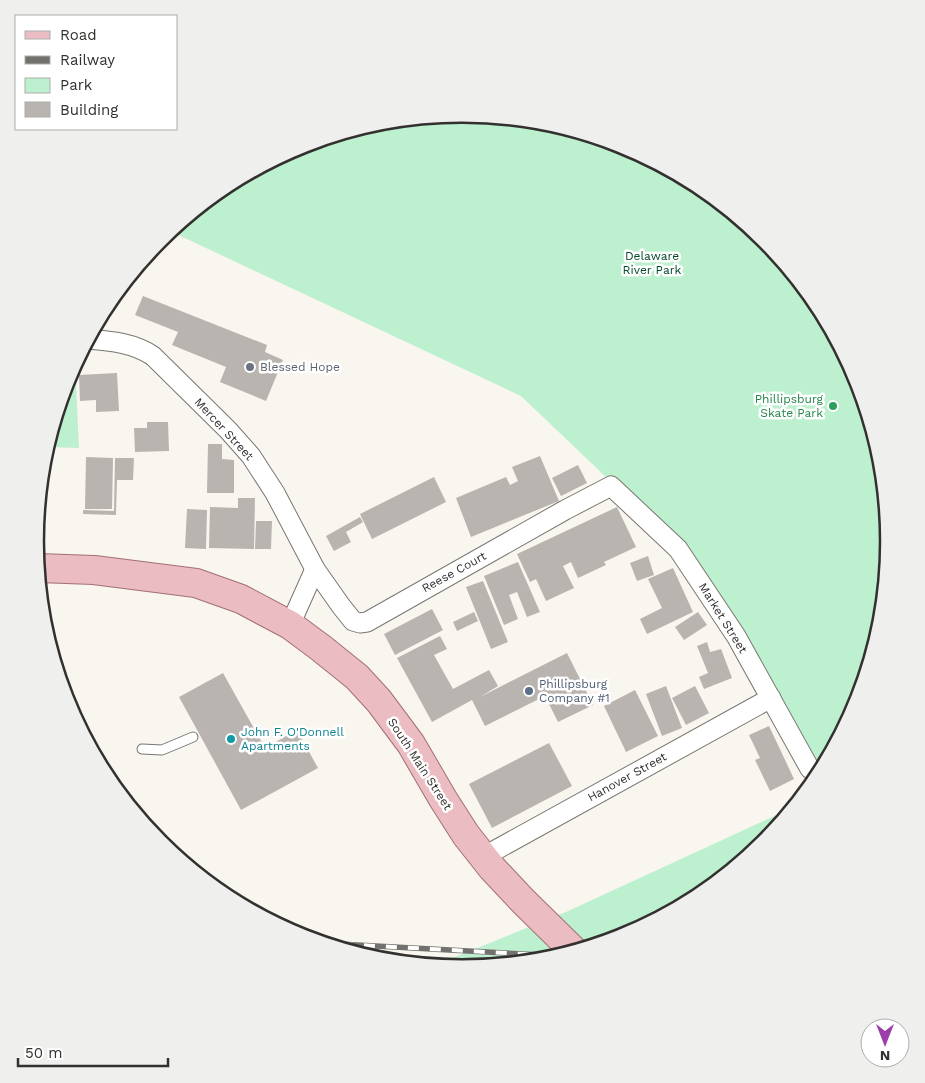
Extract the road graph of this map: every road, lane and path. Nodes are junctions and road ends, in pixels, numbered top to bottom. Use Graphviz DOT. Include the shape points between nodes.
graph roads {
  1 [pos="95,340"];
  2 [pos="611,486"];
  3 [pos="45,568"];
  4 [pos="315,569"];
  5 [pos="290,625"];
  6 [pos="771,698"];
  7 [pos="193,737"];
  8 [pos="142,749"];
  9 [pos="812,772"];
  10 [pos="483,857"];
  11 [pos="569,946"];
  1 -- 4 [label="street, Mercer Street" via="128,345 153,356 228,430 251,456 275,493"];
  2 -- 4 [label="street, Reese Court" via="367,622 353,620"];
  2 -- 6 [label="street, Market Street" via="678,549 736,636"];
  3 -- 5 [label="main road, South Main Street" via="94,570 196,583 241,600"];
  4 -- 5 [label="street"];
  5 -- 10 [label="main road, South Main Street" via="356,677 379,701 411,744 443,799"];
  6 -- 9 [label="street, Market Street"];
  6 -- 10 [label="street, Hanover Street"];
  7 -- 8 [label="lane" via="162,750"];
  10 -- 11 [label="main road, South Main Street"];
}
